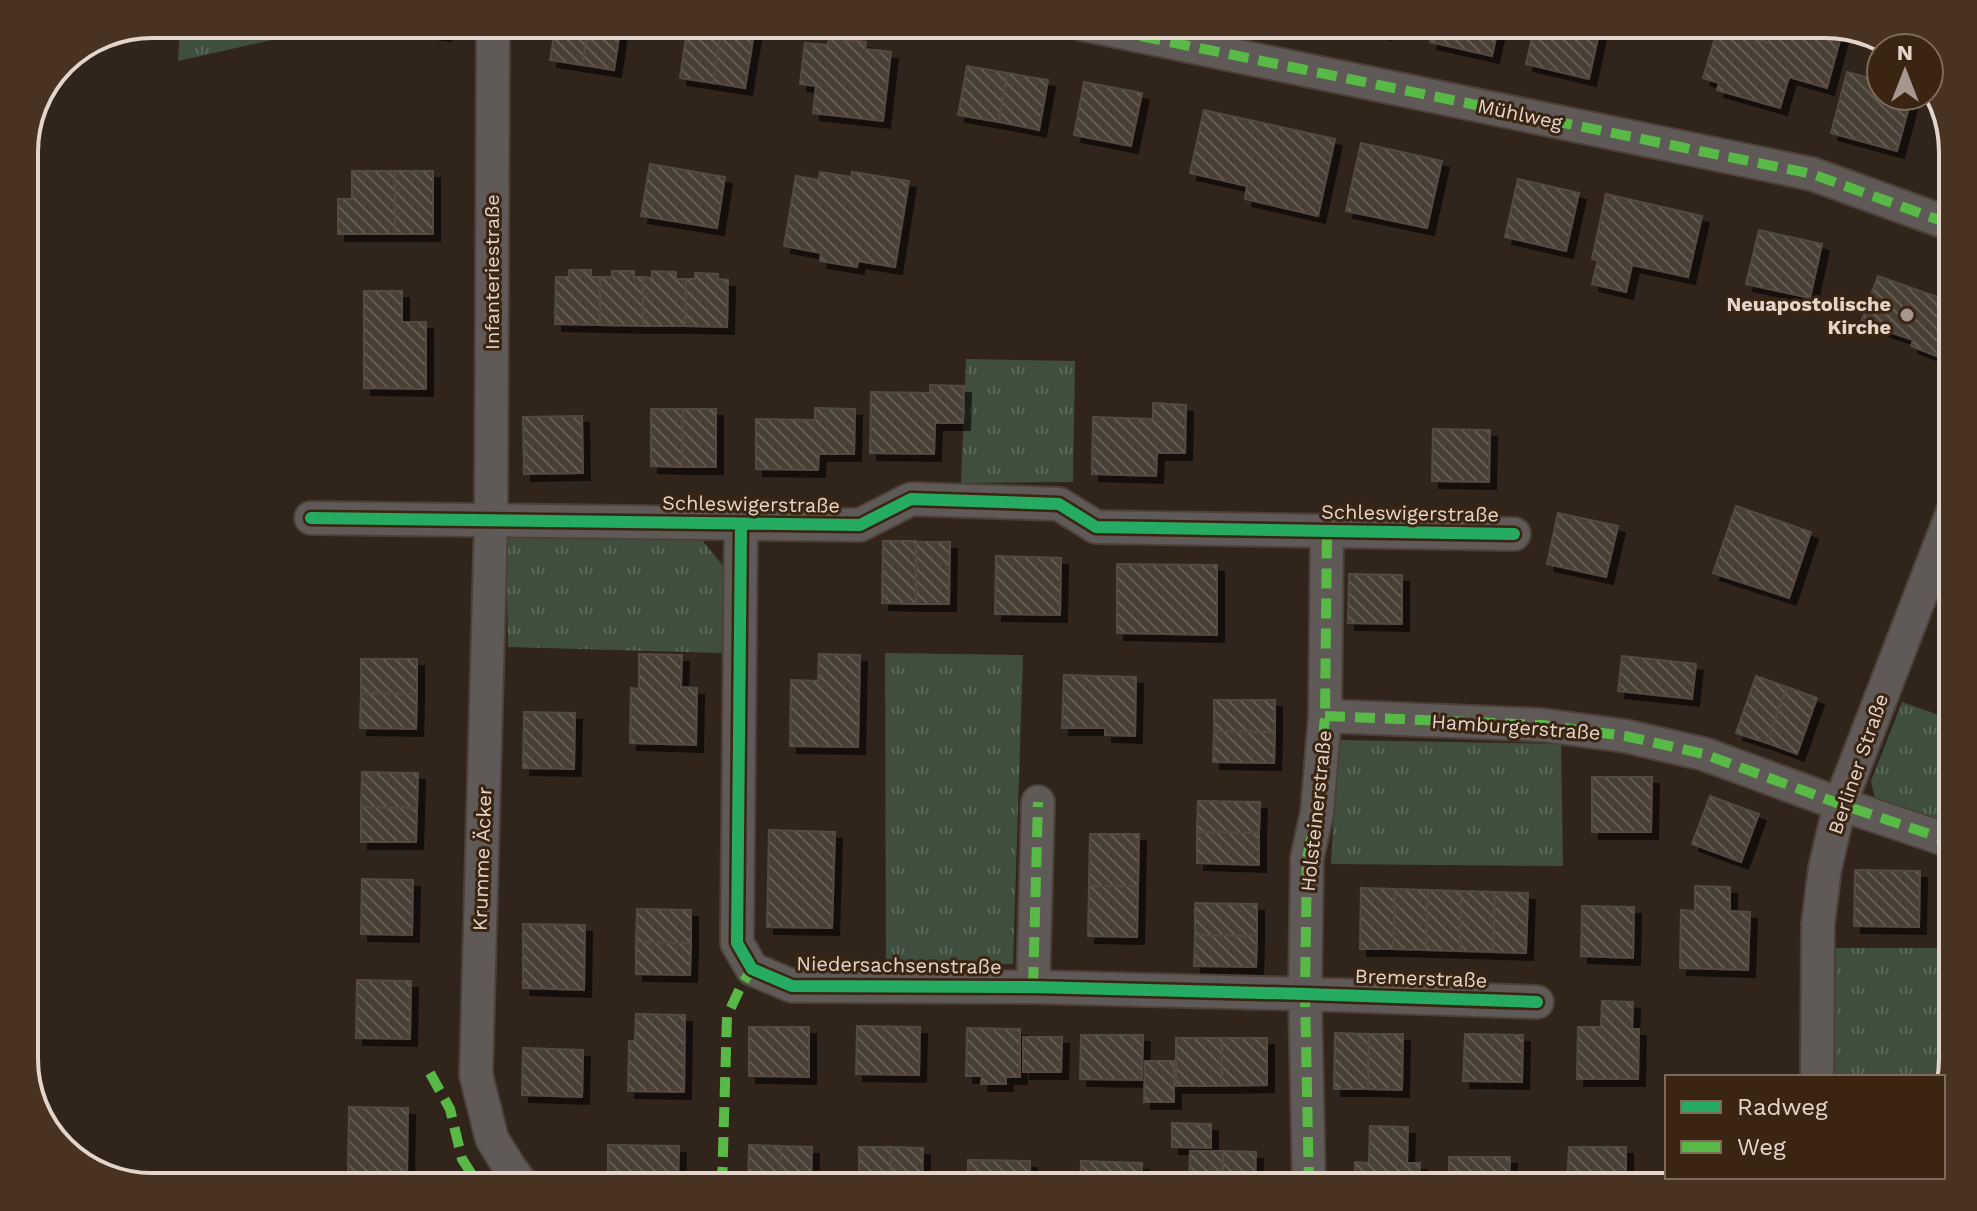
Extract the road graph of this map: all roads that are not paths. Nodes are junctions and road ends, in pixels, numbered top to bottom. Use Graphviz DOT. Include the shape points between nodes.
graph roads {
  1 [pos="493,38"];
  2 [pos="1170,38"];
  3 [pos="1939,220"];
  4 [pos="311,518"];
  5 [pos="491,520"];
  6 [pos="741,524"];
  7 [pos="1327,532"];
  8 [pos="1514,534"];
  9 [pos="1939,547"];
  10 [pos="1325,716"];
  11 [pos="1038,802"];
  12 [pos="1840,804"];
  13 [pos="1939,837"];
  14 [pos="1033,987"];
  15 [pos="1305,994"];
  16 [pos="1537,1002"];
  17 [pos="1817,1075"];
  18 [pos="514,1173"];
  19 [pos="1309,1173"];
  1 -- 5 [label="street, Infanteriestraße"];
  2 -- 3 [label="street, Mühlweg" via="1812,174"];
  4 -- 5 [label="street, Schleswigerstraße"];
  5 -- 6 [label="street, Schleswigerstraße"];
  5 -- 18 [label="street, Krumme Äcker" via="476,1075 492,1139"];
  6 -- 7 [label="street, Schleswigerstraße" via="860,525 911,499 1059,504 1096,527"];
  6 -- 14 [label="street, Niedersachsenstraße" via="737,943 752,969 792,986"];
  7 -- 8 [label="street, Schleswigerstraße"];
  7 -- 10 [label="street, Holsteinerstraße"];
  9 -- 12 [label="street, Berliner Straße"];
  10 -- 12 [label="street, Hamburgerstraße" via="1542,725 1625,736 1704,754"];
  10 -- 15 [label="street, Holsteinerstraße" via="1317,813 1307,858"];
  11 -- 14 [label="street"];
  12 -- 13 [label="street, Hamburgerstraße"];
  12 -- 17 [label="street, Berliner Straße" via="1818,924"];
  14 -- 15 [label="street, Niedersachsenstraße"];
  15 -- 16 [label="street, Bremerstraße"];
  15 -- 19 [label="street, Holsteinerstraße"];
}
